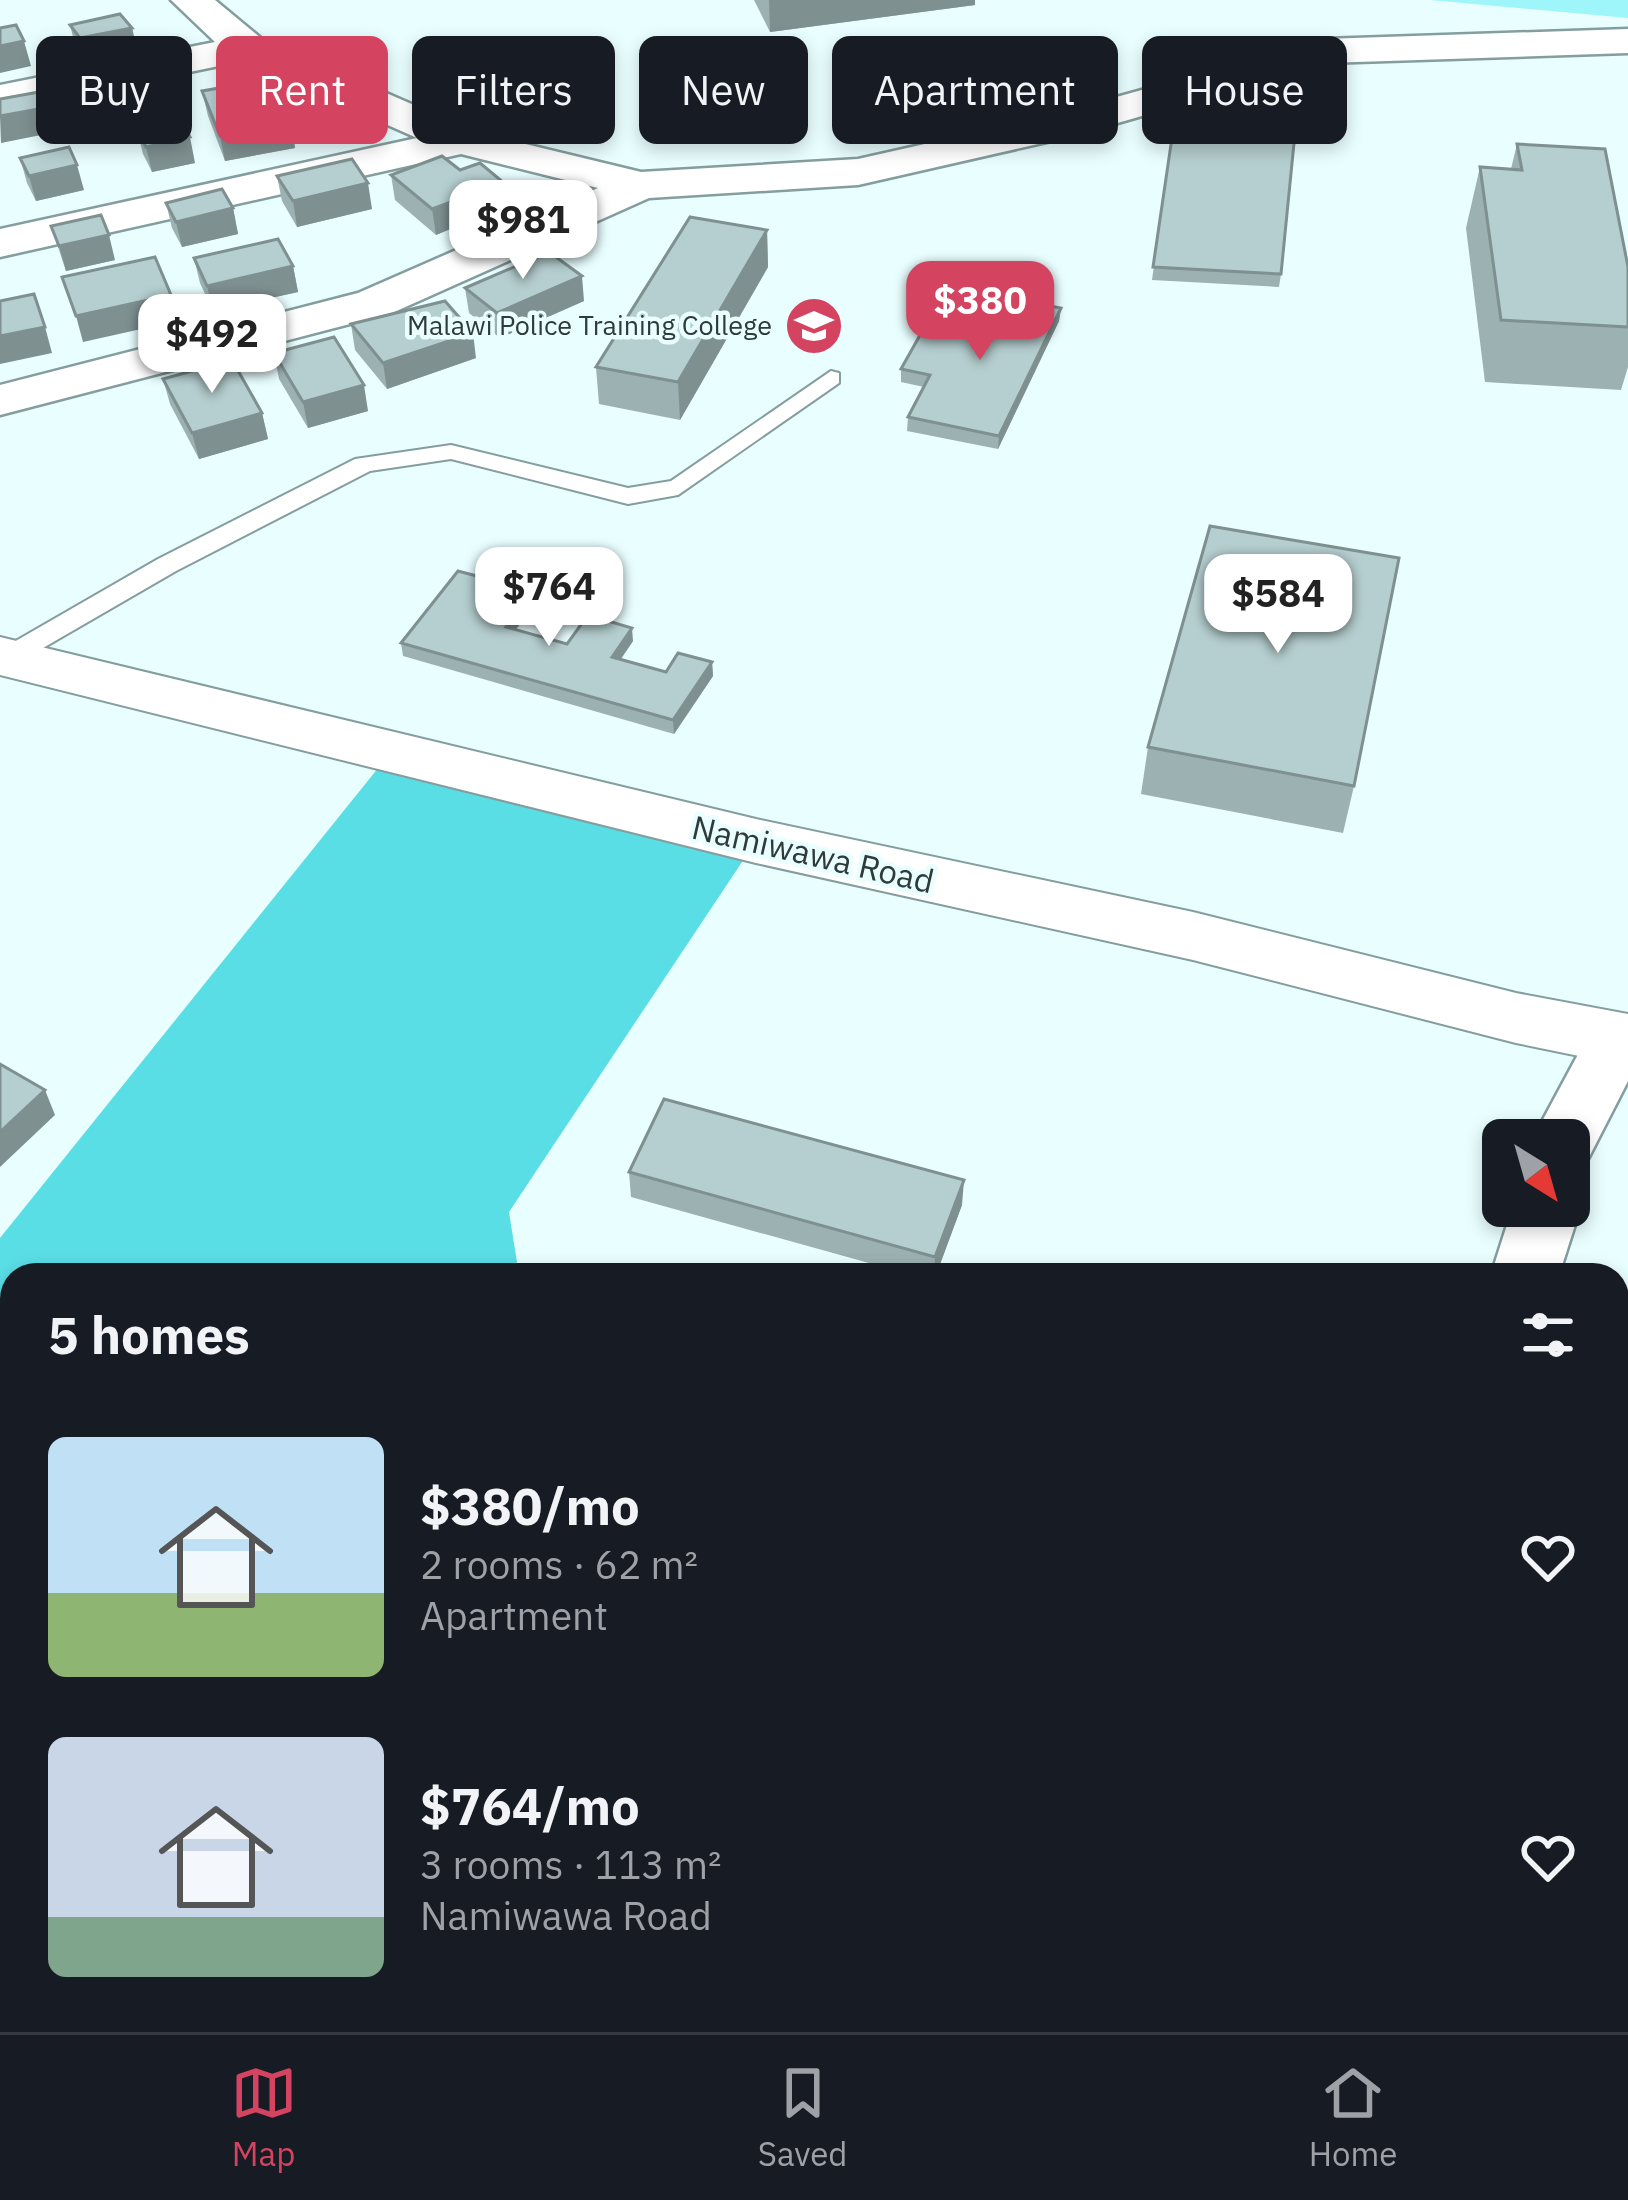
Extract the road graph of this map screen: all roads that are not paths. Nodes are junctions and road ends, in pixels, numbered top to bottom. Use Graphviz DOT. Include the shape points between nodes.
graph roads {
  1 [pos="191,0"];
  2 [pos="233,36"];
  3 [pos="1628,41"];
  4 [pos="216,54"];
  5 [pos="0,98"];
  6 [pos="447,144"];
  7 [pos="473,144"];
  8 [pos="641,185"];
  9 [pos="0,243"];
  10 [pos="830,378"];
  11 [pos="0,400"];
  12 [pos="3,658"];
  13 [pos="1623,1039"];
  14 [pos="1577,1119"];
  15 [pos="1540,1227"];
  16 [pos="1529,1263"];
  1 -- 2 [label="street"];
  3 -- 8 [label="street" via="1324,51 1054,128 858,172"];
  4 -- 5 [label="street"];
  6 -- 9 [label="street"];
  7 -- 8 [label="street"];
  8 -- 11 [label="street" via="374,303"];
  10 -- 12 [label="lane" via="679,487 628,496 451,452 364,464"];
  12 -- 13 [label="street, Namiwawa Road"];
  13 -- 14 [label="street"];
  15 -- 16 [label="street"];
}
